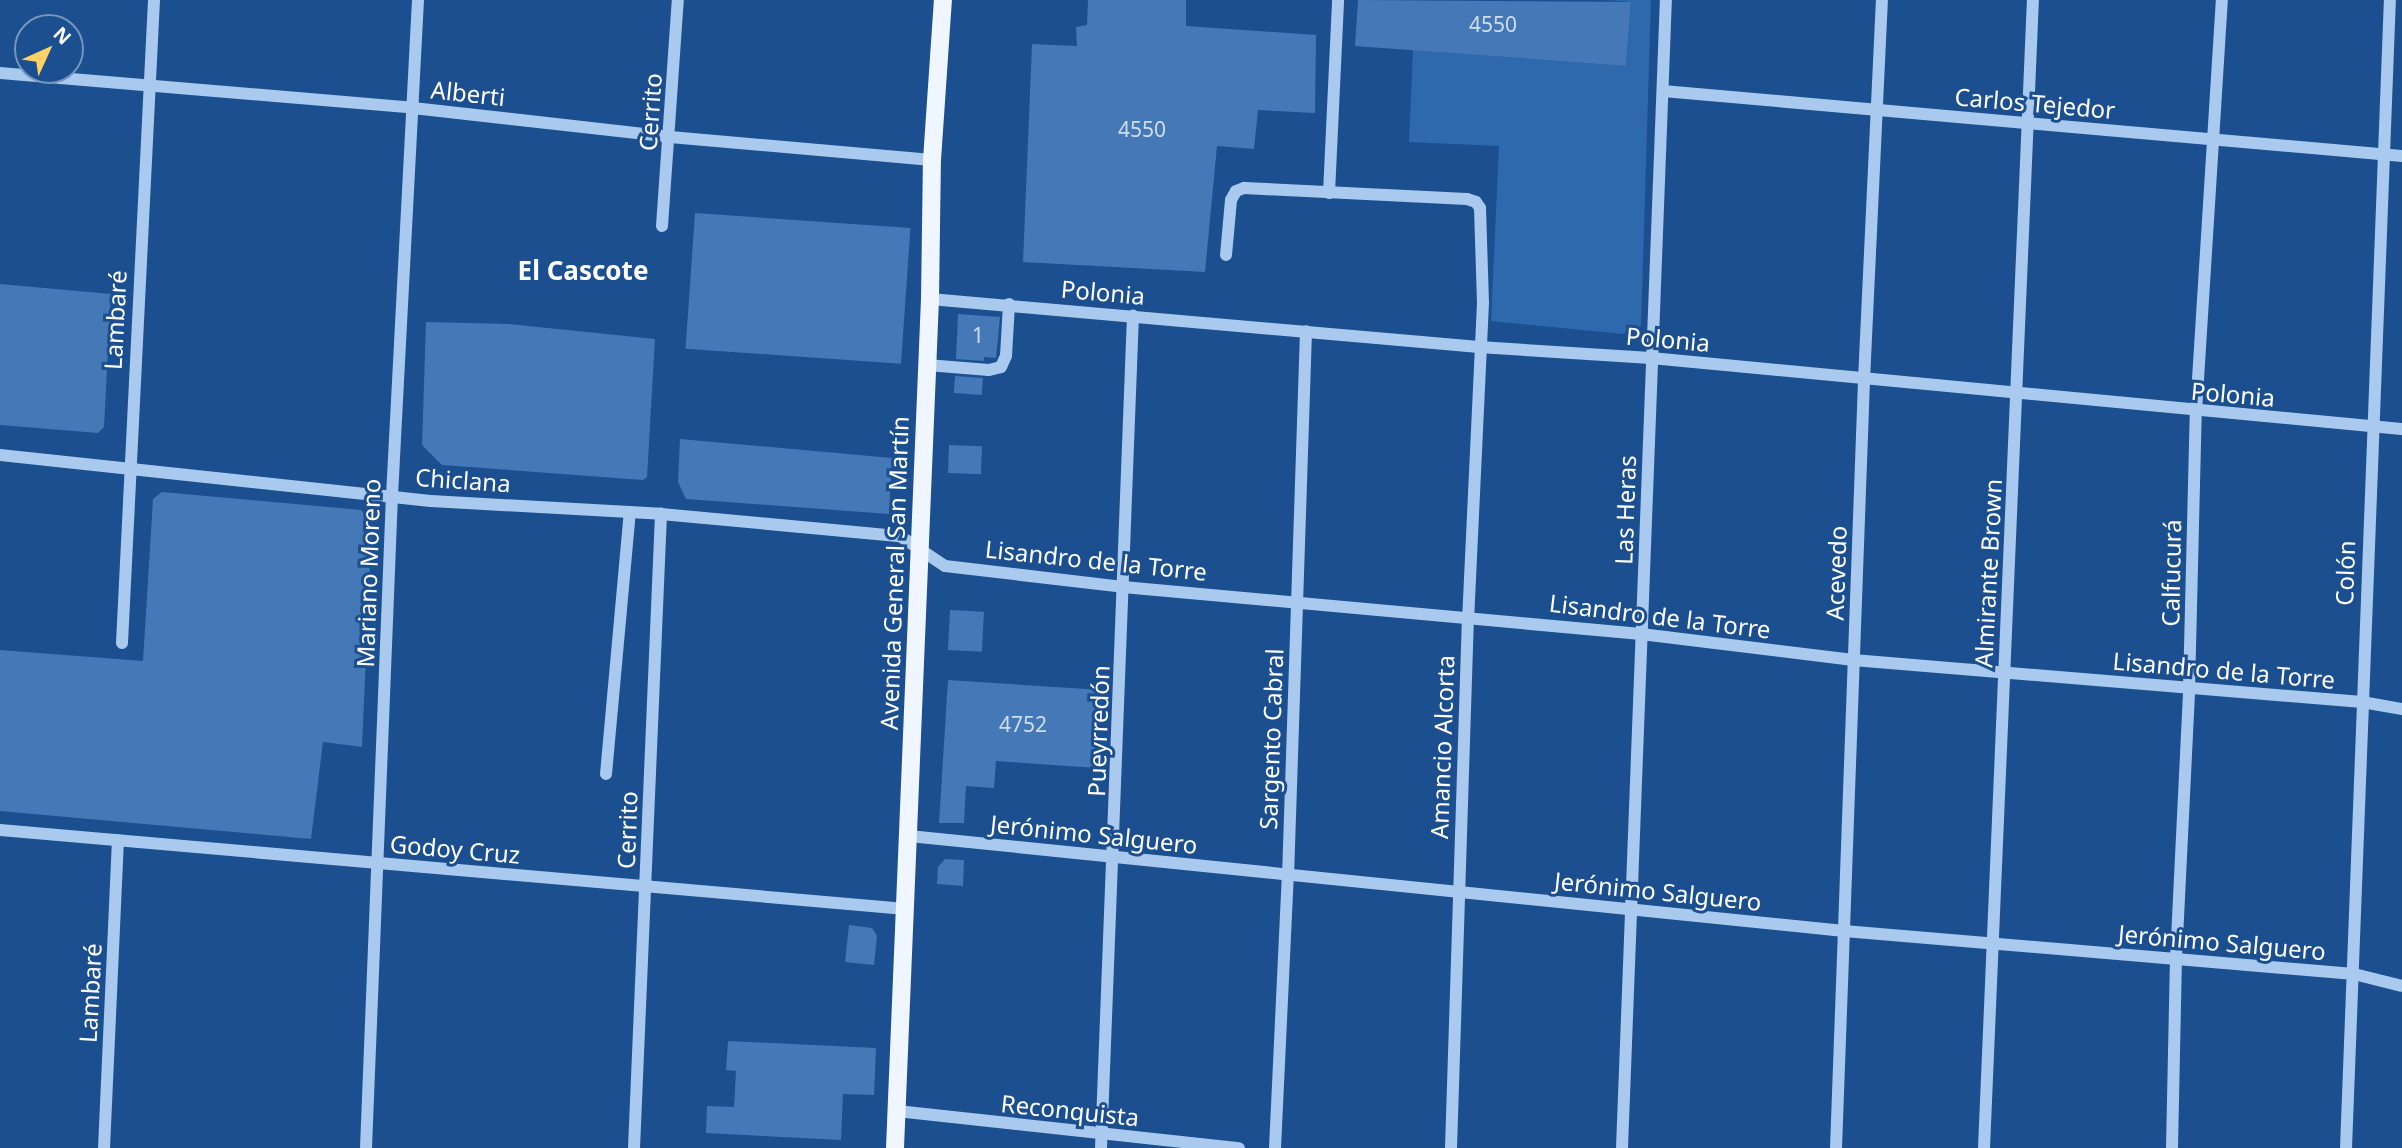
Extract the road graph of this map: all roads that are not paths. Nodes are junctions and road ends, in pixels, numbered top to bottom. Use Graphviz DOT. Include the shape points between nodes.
graph roads {
  1 [pos="154,0"];
  2 [pos="418,0"];
  3 [pos="678,0"];
  4 [pos="943,0"];
  5 [pos="1338,0"];
  6 [pos="1666,0"];
  7 [pos="1882,0"];
  8 [pos="2033,0"];
  9 [pos="2222,0"];
  10 [pos="2390,0"];
  11 [pos="0,73"];
  12 [pos="149,87"];
  13 [pos="1664,91"];
  14 [pos="413,108"];
  15 [pos="1876,110"];
  16 [pos="2027,123"];
  17 [pos="670,137"];
  18 [pos="2214,142"];
  19 [pos="2383,154"];
  20 [pos="2402,156"];
  21 [pos="932,160"];
  22 [pos="1329,193"];
  23 [pos="662,226"];
  24 [pos="1226,255"];
  25 [pos="930,299"];
  26 [pos="1009,304"];
  27 [pos="1133,316"];
  28 [pos="1306,331"];
  29 [pos="1479,347"];
  30 [pos="1651,358"];
  31 [pos="927,365"];
  32 [pos="1864,380"];
  33 [pos="2017,395"];
  34 [pos="2196,411"];
  35 [pos="2371,428"];
  36 [pos="2402,429"];
  37 [pos="0,456"];
  38 [pos="128,471"];
  39 [pos="391,496"];
  40 [pos="630,512"];
  41 [pos="661,514"];
  42 [pos="919,549"];
  43 [pos="1124,587"];
  44 [pos="1296,601"];
  45 [pos="1468,616"];
  46 [pos="1642,634"];
  47 [pos="121,643"];
  48 [pos="1853,660"];
  49 [pos="2004,673"];
  50 [pos="2189,689"];
  51 [pos="2362,702"];
  52 [pos="2402,709"];
  53 [pos="606,774"];
  54 [pos="0,830"];
  55 [pos="909,836"];
  56 [pos="118,841"];
  57 [pos="1115,855"];
  58 [pos="379,863"];
  59 [pos="1288,877"];
  60 [pos="646,886"];
  61 [pos="1458,894"];
  62 [pos="906,909"];
  63 [pos="1632,910"];
  64 [pos="1844,931"];
  65 [pos="1994,945"];
  66 [pos="2176,959"];
  67 [pos="2354,974"];
  68 [pos="2402,986"];
  69 [pos="897,1111"];
  70 [pos="1101,1141"];
  71 [pos="104,1148"];
  72 [pos="366,1148"];
  73 [pos="634,1148"];
  74 [pos="895,1148"];
  75 [pos="1239,1148"];
  76 [pos="1275,1148"];
  77 [pos="1451,1148"];
  78 [pos="1622,1148"];
  79 [pos="1836,1148"];
  80 [pos="1984,1148"];
  81 [pos="2172,1148"];
  82 [pos="2346,1148"];
  1 -- 12 [label="street, Lambaré"];
  2 -- 14 [label="street, Mariano Moreno"];
  3 -- 17 [label="street, Cerrito"];
  4 -- 21 [label="main road, Avenida General San Martín"];
  5 -- 22 [label="street"];
  6 -- 13 [label="street, Las Heras"];
  7 -- 15 [label="street, Acevedo"];
  8 -- 16 [label="street, Almirante Brown"];
  9 -- 18 [label="street, Calfucurá"];
  10 -- 19 [label="street, Colón"];
  11 -- 12 [label="street, Alberti"];
  12 -- 14 [label="street, Alberti"];
  12 -- 38 [label="street, Lambaré"];
  13 -- 15 [label="street, Carlos Tejedor"];
  13 -- 30 [label="street, Las Heras"];
  14 -- 17 [label="street, Alberti"];
  14 -- 39 [label="street, Mariano Moreno"];
  15 -- 16 [label="street, Carlos Tejedor"];
  15 -- 32 [label="street, Acevedo"];
  16 -- 18 [label="street, Carlos Tejedor"];
  16 -- 33 [label="street, Almirante Brown"];
  17 -- 21 [label="street, Alberti"];
  17 -- 23 [label="street, Cerrito"];
  18 -- 19 [label="street, Carlos Tejedor"];
  18 -- 34 [label="street, Calfucurá"];
  19 -- 20 [label="street, Carlos Tejedor"];
  19 -- 35 [label="street, Colón"];
  21 -- 25 [label="main road, Avenida General San Martín"];
  22 -- 24 [label="street" via="1236,191 1231,200"];
  22 -- 29 [label="street, Amancio Alcorta" via="1476,202 1480,208 1483,303"];
  25 -- 26 [label="street, Polonia"];
  25 -- 31 [label="main road, Avenida General San Martín"];
  26 -- 27 [label="street, Polonia"];
  26 -- 31 [label="street" via="1006,356 1001,367"];
  27 -- 28 [label="street, Polonia"];
  27 -- 43 [label="street, Pueyrredón"];
  28 -- 29 [label="street, Polonia"];
  28 -- 44 [label="street, Sargento Cabral"];
  29 -- 30 [label="street, Polonia"];
  29 -- 45 [label="street, Amancio Alcorta"];
  30 -- 32 [label="street, Polonia"];
  30 -- 46 [label="street, Las Heras"];
  31 -- 42 [label="main road, Avenida General San Martín"];
  32 -- 33 [label="street, Polonia"];
  32 -- 48 [label="street, Acevedo"];
  33 -- 34 [label="street, Polonia"];
  33 -- 49 [label="street, Almirante Brown"];
  34 -- 35 [label="street, Polonia"];
  34 -- 50 [label="street, Calfucurá"];
  35 -- 36 [label="street, Polonia"];
  35 -- 51 [label="street, Colón"];
  37 -- 38 [label="street, Chiclana"];
  38 -- 39 [label="street, Chiclana"];
  38 -- 47 [label="street, Lambaré"];
  39 -- 40 [label="street, Chiclana"];
  39 -- 58 [label="street, Mariano Moreno"];
  40 -- 41 [label="street, Chiclana"];
  40 -- 53 [label="street"];
  41 -- 42 [label="street, Chiclana" via="900,536"];
  41 -- 60 [label="street, Cerrito"];
  42 -- 43 [label="street, Lisandro de la Torre" via="945,566"];
  42 -- 55 [label="main road, Avenida General San Martín"];
  43 -- 44 [label="street, Lisandro de la Torre"];
  43 -- 57 [label="street, Pueyrredón"];
  44 -- 45 [label="street, Lisandro de la Torre"];
  44 -- 59 [label="street, Sargento Cabral"];
  45 -- 46 [label="street, Lisandro de la Torre"];
  45 -- 61 [label="street, Amancio Alcorta"];
  46 -- 48 [label="street, Lisandro de la Torre"];
  46 -- 63 [label="street, Las Heras"];
  48 -- 49 [label="street, Lisandro de la Torre"];
  48 -- 64 [label="street, Acevedo"];
  49 -- 50 [label="street, Lisandro de la Torre"];
  49 -- 65 [label="street, Almirante Brown"];
  50 -- 51 [label="street, Lisandro de la Torre"];
  50 -- 66 [label="street, Calfucurá"];
  51 -- 52 [label="street, Lisandro de la Torre"];
  51 -- 67 [label="street, Colón"];
  54 -- 56 [label="street, Godoy Cruz"];
  55 -- 57 [label="street, Jerónimo Salguero"];
  55 -- 62 [label="main road, Avenida General San Martín"];
  56 -- 58 [label="street, Godoy Cruz"];
  56 -- 71 [label="street, Lambaré"];
  57 -- 59 [label="street, Jerónimo Salguero"];
  57 -- 70 [label="street, Pueyrredón"];
  58 -- 60 [label="street, Godoy Cruz"];
  58 -- 72 [label="street, Mariano Moreno"];
  59 -- 61 [label="street, Jerónimo Salguero"];
  59 -- 76 [label="street, Sargento Cabral"];
  60 -- 62 [label="street, Godoy Cruz"];
  60 -- 73 [label="street, Cerrito"];
  61 -- 63 [label="street, Jerónimo Salguero"];
  61 -- 77 [label="street, Amancio Alcorta"];
  62 -- 69 [label="main road, Avenida General San Martín"];
  63 -- 64 [label="street, Jerónimo Salguero"];
  63 -- 78 [label="street, Las Heras"];
  64 -- 65 [label="street, Jerónimo Salguero"];
  64 -- 79 [label="street, Acevedo"];
  65 -- 66 [label="street, Jerónimo Salguero"];
  65 -- 80 [label="street, Almirante Brown"];
  66 -- 67 [label="street, Jerónimo Salguero"];
  66 -- 81 [label="street, Calfucurá"];
  67 -- 68 [label="street, Jerónimo Salguero"];
  67 -- 82 [label="street, Colón"];
  69 -- 70 [label="street, Reconquista"];
  69 -- 74 [label="main road, Avenida General San Martín"];
  70 -- 75 [label="street, Reconquista"];
}
